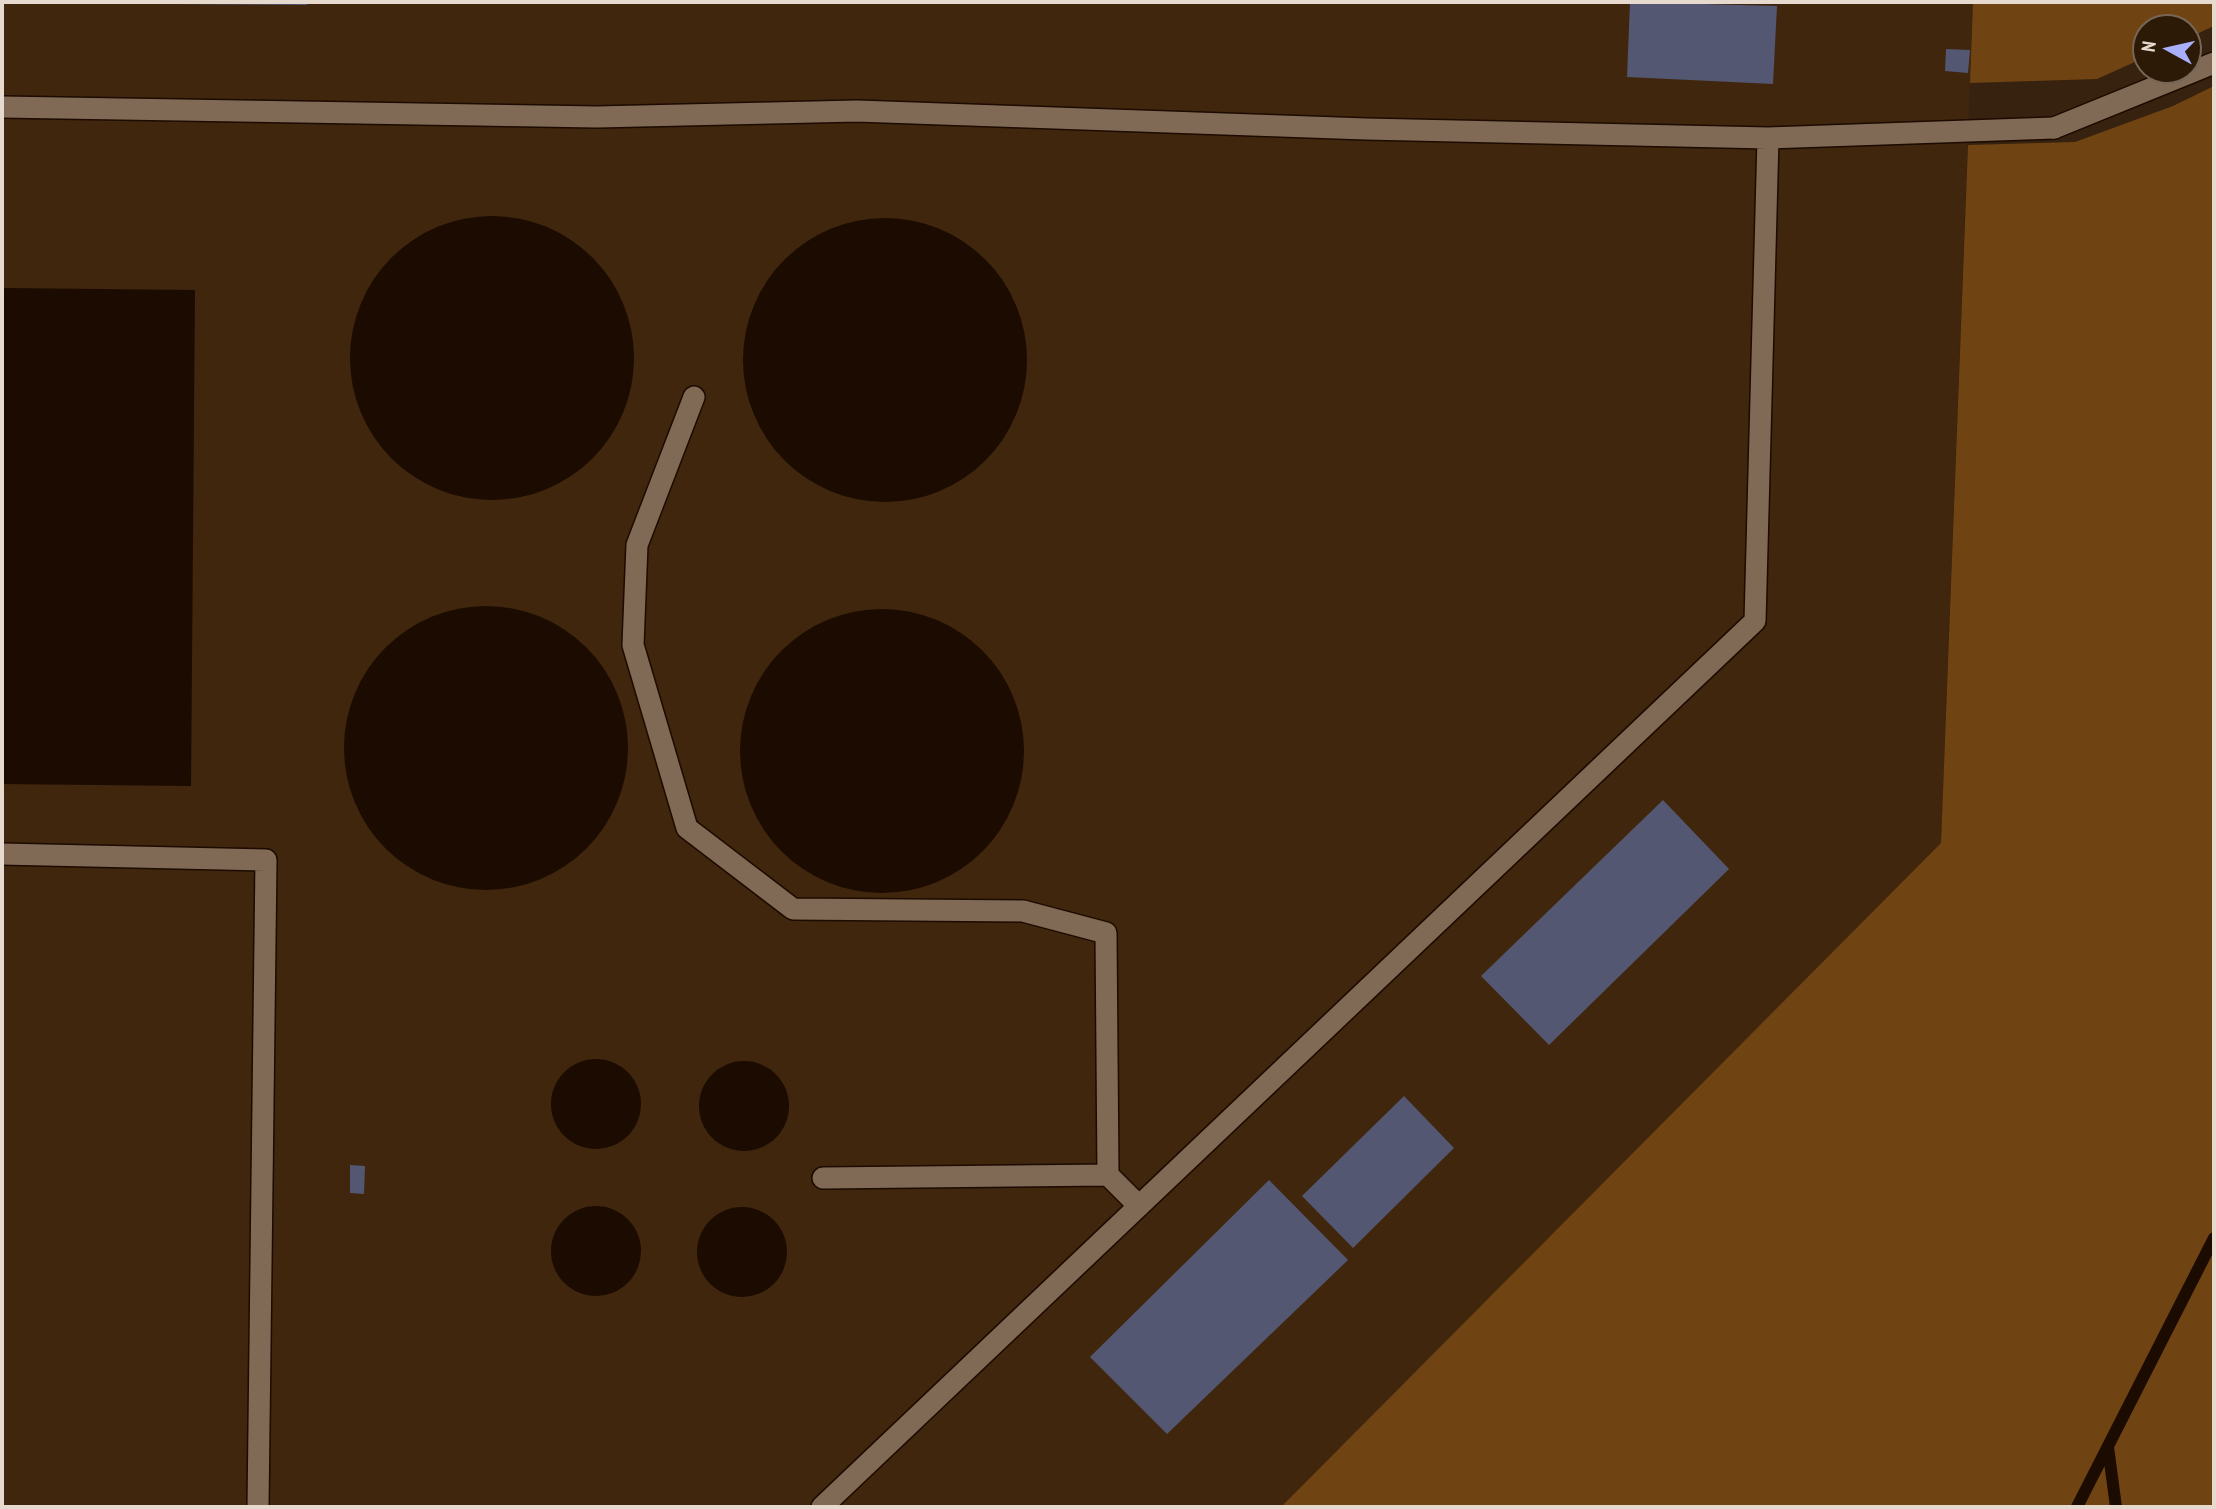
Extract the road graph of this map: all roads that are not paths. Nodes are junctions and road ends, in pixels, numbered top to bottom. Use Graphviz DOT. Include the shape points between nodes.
graph roads {
  1 [pos="2214,63"];
  2 [pos="2,107"];
  3 [pos="1768,138"];
  4 [pos="694,397"];
  5 [pos="2,854"];
  6 [pos="1108,1175"];
  7 [pos="823,1178"];
  8 [pos="1139,1206"];
  9 [pos="258,1507"];
  10 [pos="822,1507"];
  1 -- 3 [label="street" via="2054,128"];
  2 -- 3 [label="street" via="597,117 857,111"];
  3 -- 8 [label="street" via="1755,621"];
  4 -- 6 [label="street" via="637,545 633,645 687,828 793,909 1023,911 1105,933"];
  5 -- 9 [label="street" via="266,860"];
  6 -- 7 [label="street"];
  6 -- 8 [label="street"];
  8 -- 10 [label="street"];
}
